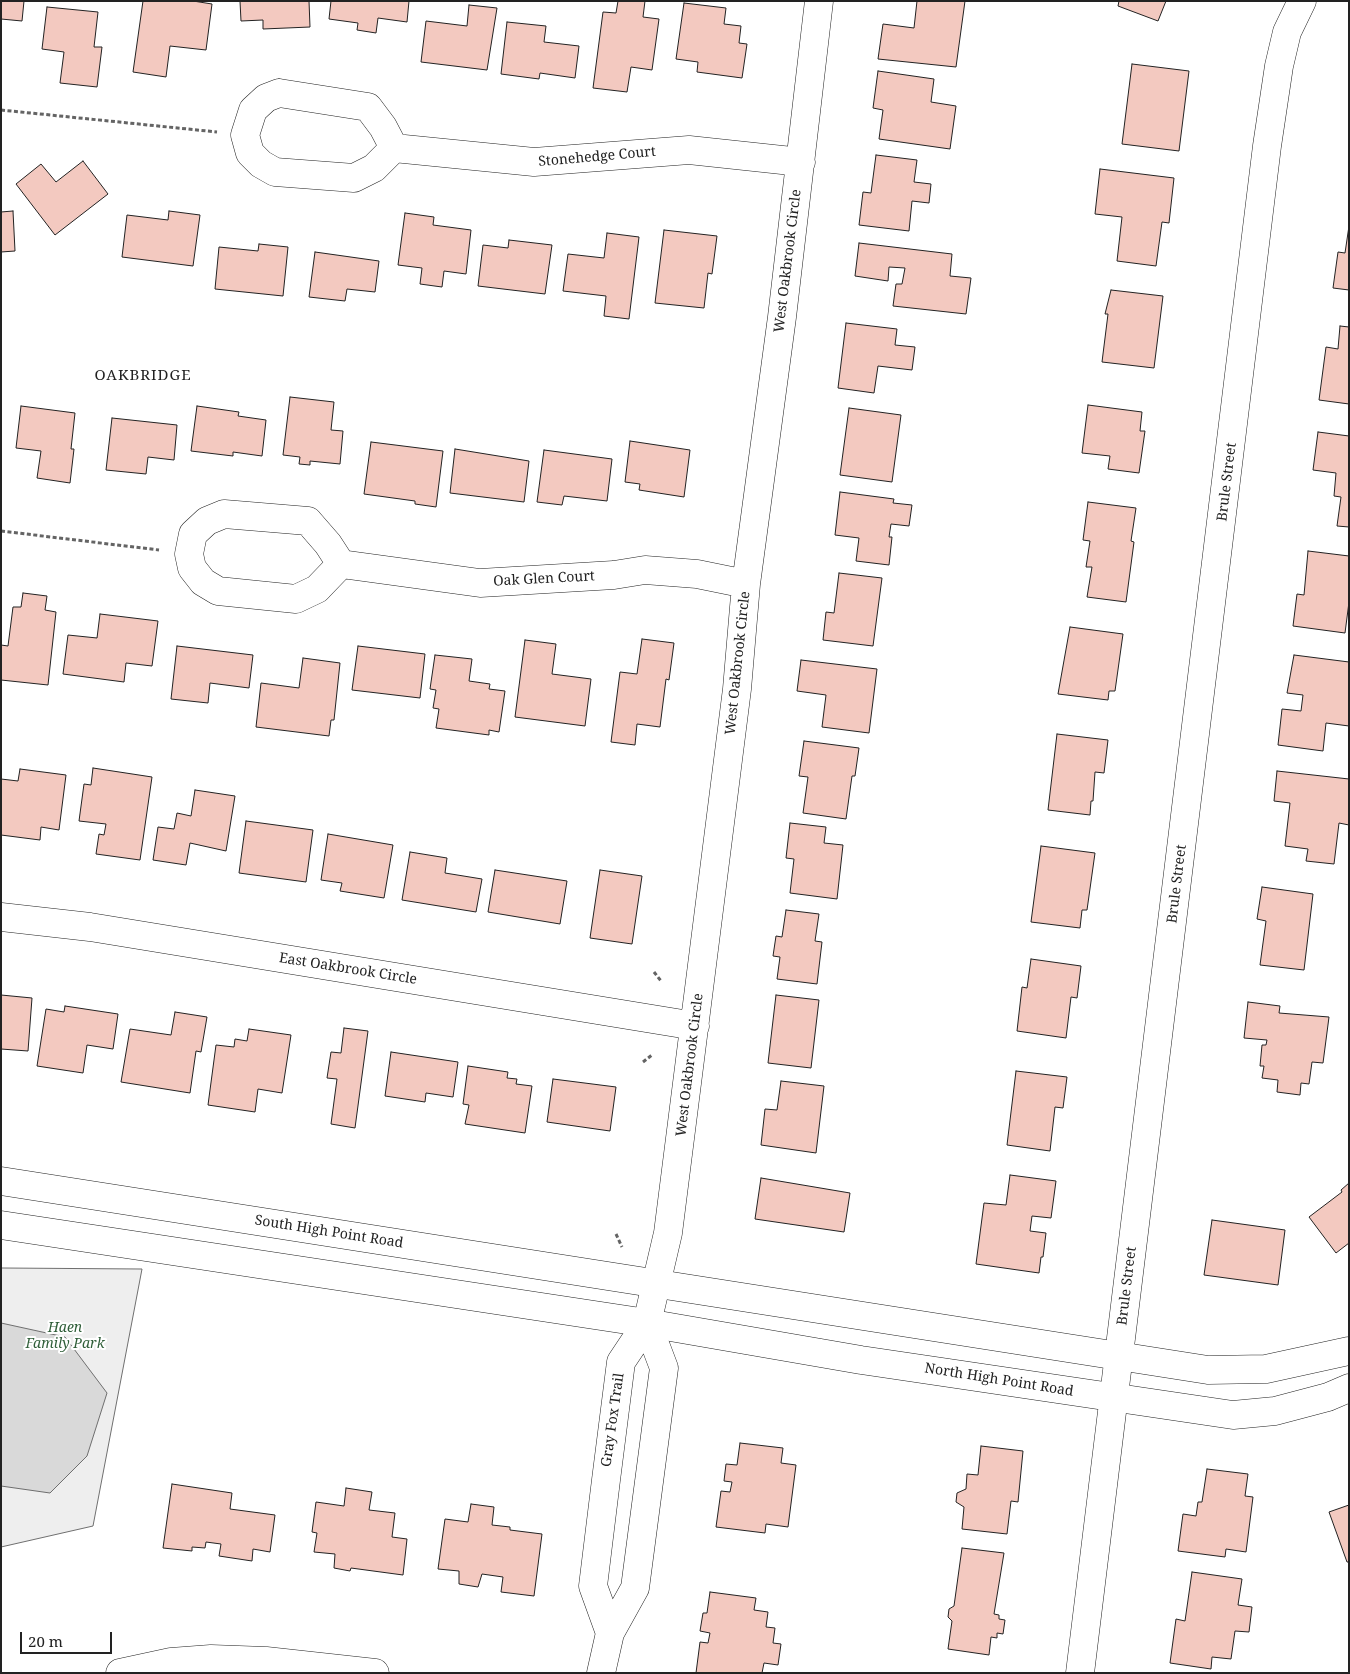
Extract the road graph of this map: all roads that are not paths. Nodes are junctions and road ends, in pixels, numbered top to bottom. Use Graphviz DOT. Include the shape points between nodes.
graph roads {
  1 [pos="819,1"];
  2 [pos="1302,1"];
  3 [pos="394,148"];
  4 [pos="801,162"];
  5 [pos="341,564"];
  6 [pos="746,584"];
  7 [pos="1,917"];
  8 [pos="695,1026"];
  9 [pos="1,1181"];
  10 [pos="1,1225"];
  11 [pos="657,1284"];
  12 [pos="647,1323"];
  13 [pos="1349,1351"];
  14 [pos="1119,1357"];
  15 [pos="1349,1388"];
  16 [pos="1114,1398"];
  17 [pos="610,1633"];
  18 [pos="120,1673"];
  19 [pos="376,1673"];
  20 [pos="601,1673"];
  21 [pos="1080,1673"];
  1 -- 4 [label="street, West Oakbrook Circle"];
  2 -- 14 [label="street, Brule Street" via="1287,32 1274,95"];
  3 -- 3 [label="street" via="368,107 280,93 266,98 253,110 244,135 250,153 275,172 354,178 374,168"];
  3 -- 4 [label="street, Stonehedge Court" via="534,162 689,150"];
  4 -- 6 [label="street, West Oakbrook Circle"];
  5 -- 5 [label="street" via="308,521 224,514 207,521 193,534 189,554 192,568 203,582 218,592 296,599 317,589"];
  5 -- 6 [label="street, Oak Glen Court" via="480,583 614,575 645,570 696,574"];
  6 -- 8 [label="street, West Oakbrook Circle" via="737,690"];
  7 -- 8 [label="street, East Oakbrook Circle" via="90,927"];
  8 -- 11 [label="street, West Oakbrook Circle" via="668,1233"];
  9 -- 11 [label="street, South High Point Road"];
  10 -- 12 [label="street"];
  11 -- 12 [label="street, West Oakbrook Circle"];
  11 -- 14 [label="street"];
  12 -- 16 [label="street, North High Point Road" via="861,1360"];
  12 -- 17 [label="street" via="664,1368 635,1588"];
  12 -- 17 [label="street, Gray Fox Trail" via="621,1362 593,1586"];
  13 -- 14 [label="street" via="1266,1369 1238,1371 1208,1370"];
  14 -- 16 [label="street, Brule Street"];
  15 -- 16 [label="street, North High Point Road" via="1328,1398 1275,1411 1233,1415"];
  16 -- 21 [label="street, Brule Street"];
  17 -- 20 [label="street"];
  18 -- 19 [label="street" via="171,1662 211,1658"];
}
